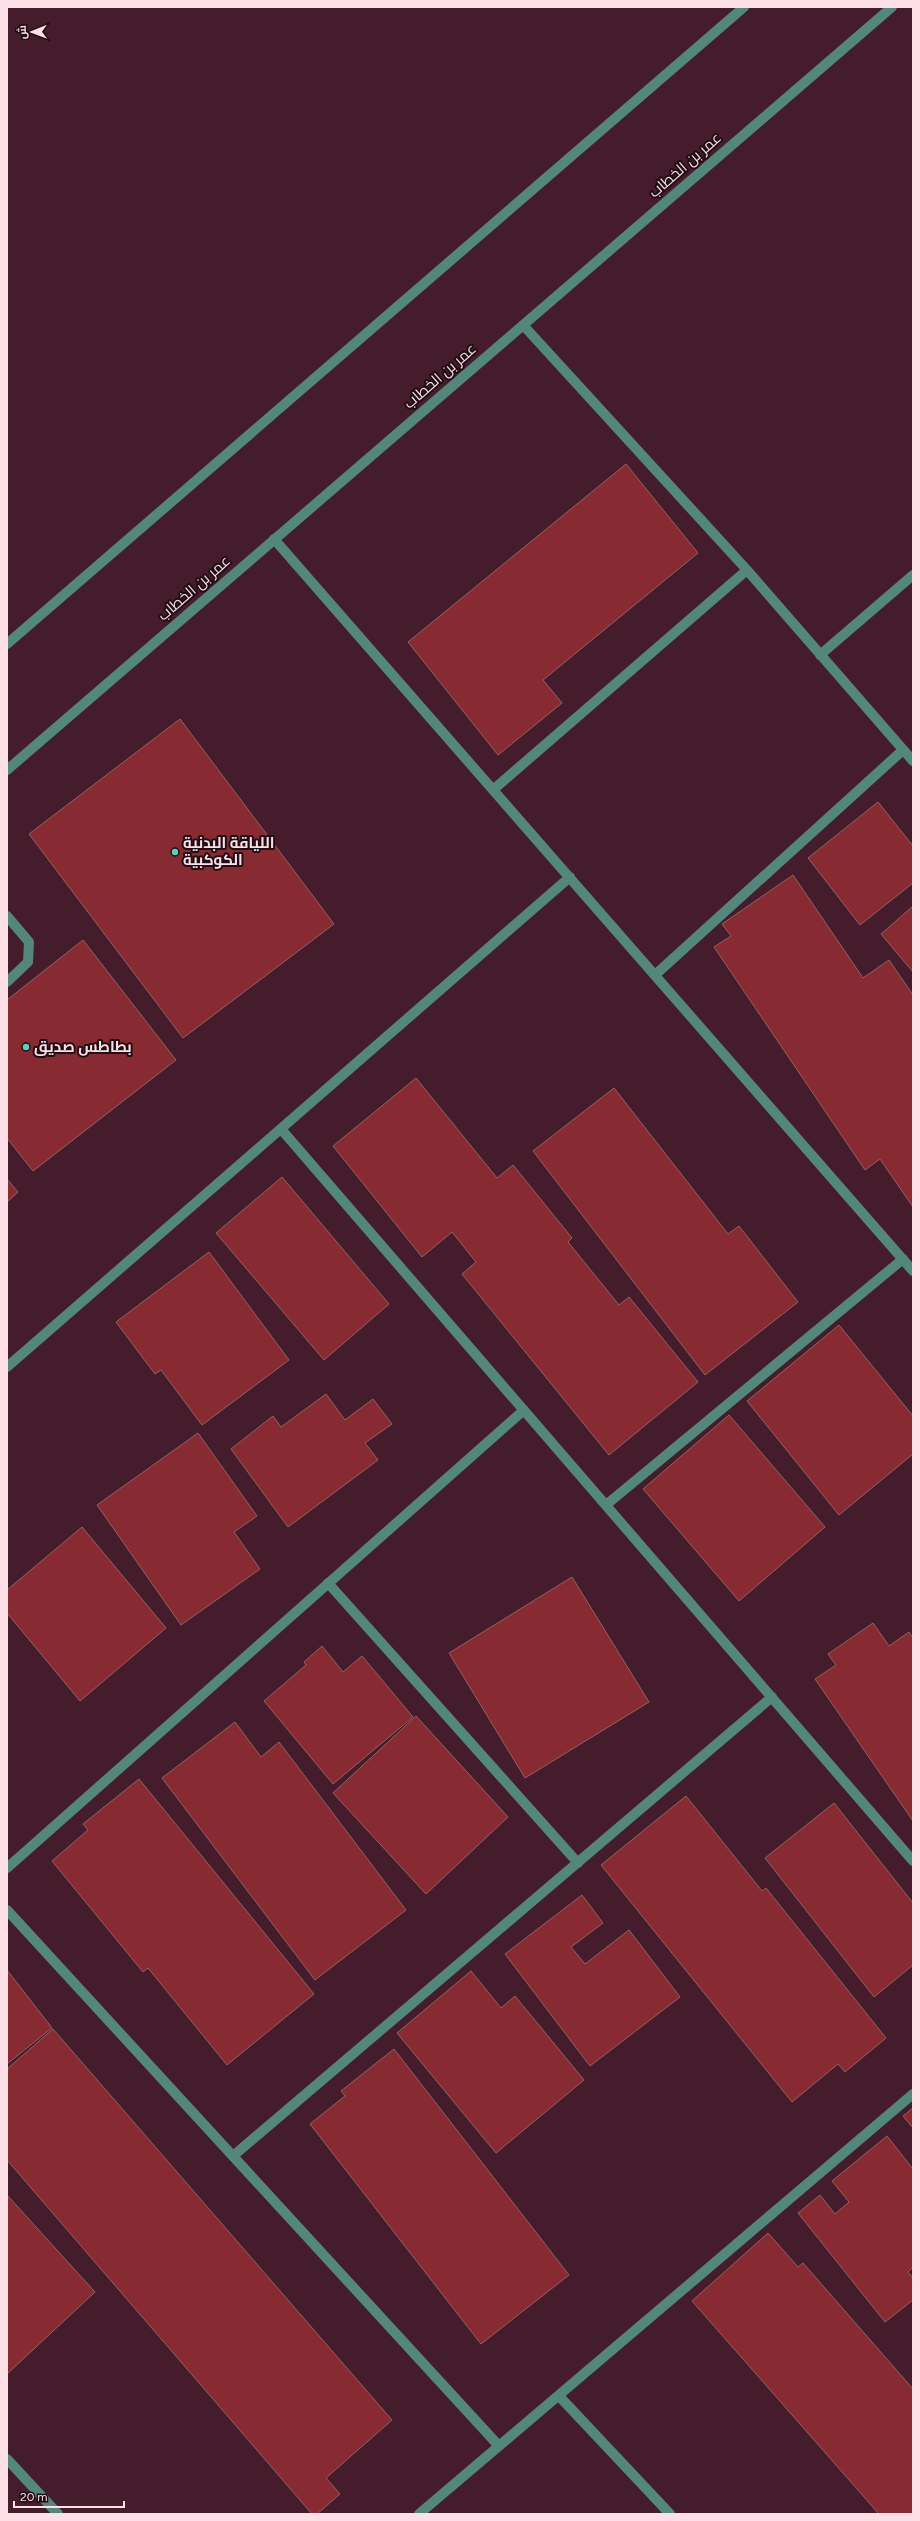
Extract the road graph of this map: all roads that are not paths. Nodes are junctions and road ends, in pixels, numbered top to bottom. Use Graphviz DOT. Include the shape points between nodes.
graph roads {
  1 [pos="744,7"];
  2 [pos="892,7"];
  3 [pos="522,325"];
  4 [pos="274,539"];
  5 [pos="747,570"];
  6 [pos="913,575"];
  7 [pos="7,644"];
  8 [pos="820,655"];
  9 [pos="904,750"];
  10 [pos="913,761"];
  11 [pos="7,770"];
  12 [pos="494,789"];
  13 [pos="570,877"];
  14 [pos="7,916"];
  15 [pos="655,975"];
  16 [pos="7,982"];
  17 [pos="282,1128"];
  18 [pos="903,1259"];
  19 [pos="913,1271"];
  20 [pos="7,1367"];
  21 [pos="524,1410"];
  22 [pos="606,1505"];
  23 [pos="328,1583"];
  24 [pos="772,1698"];
  25 [pos="913,1861"];
  26 [pos="578,1863"];
  27 [pos="7,1868"];
  28 [pos="7,1910"];
  29 [pos="913,2094"];
  30 [pos="233,2156"];
  31 [pos="559,2396"];
  32 [pos="499,2446"];
  33 [pos="7,2459"];
  34 [pos="58,2514"];
  35 [pos="419,2514"];
  36 [pos="670,2514"];
  1 -- 7 [label="street"];
  2 -- 3 [label="street, عمر بن الخطاب"];
  3 -- 4 [label="street, عمر بن الخطاب"];
  3 -- 5 [label="street"];
  4 -- 11 [label="street, عمر بن الخطاب"];
  4 -- 12 [label="street"];
  5 -- 8 [label="street"];
  5 -- 12 [label="street"];
  6 -- 8 [label="street"];
  8 -- 9 [label="street"];
  9 -- 10 [label="street"];
  9 -- 15 [label="street"];
  12 -- 13 [label="street"];
  13 -- 15 [label="street"];
  13 -- 17 [label="street"];
  14 -- 16 [label="street" via="29,942 28,962"];
  15 -- 18 [label="street"];
  17 -- 20 [label="street"];
  17 -- 21 [label="street"];
  18 -- 19 [label="street"];
  18 -- 22 [label="street"];
  21 -- 22 [label="street"];
  21 -- 23 [label="street"];
  22 -- 24 [label="street"];
  23 -- 26 [label="street"];
  23 -- 27 [label="street"];
  24 -- 25 [label="street"];
  24 -- 26 [label="street"];
  26 -- 30 [label="street"];
  28 -- 30 [label="street"];
  29 -- 31 [label="street"];
  30 -- 32 [label="street"];
  31 -- 32 [label="street"];
  31 -- 36 [label="street"];
  32 -- 35 [label="street"];
  33 -- 34 [label="street"];
}
